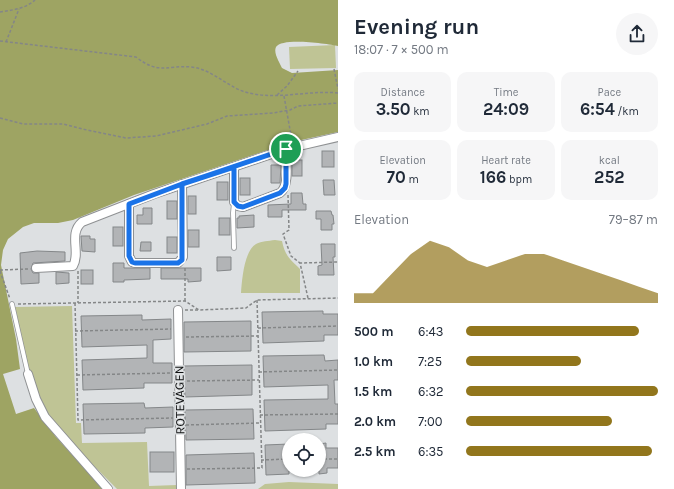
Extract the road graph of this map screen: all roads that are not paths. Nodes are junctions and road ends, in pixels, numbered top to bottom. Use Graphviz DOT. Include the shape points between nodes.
graph roads {
  1 [pos="338,138"];
  2 [pos="289,148"];
  3 [pos="234,167"];
  4 [pos="182,184"];
  5 [pos="234,202"];
  6 [pos="129,204"];
  7 [pos="234,248"];
  8 [pos="36,268"];
  9 [pos="12,304"];
  10 [pos="178,310"];
  11 [pos="28,374"];
  12 [pos="108,489"];
  13 [pos="181,489"];
  1 -- 2 [label="street"];
  2 -- 3 [label="street"];
  2 -- 5 [label="street" via="285,188 280,193 243,207"];
  3 -- 4 [label="street"];
  3 -- 5 [label="street"];
  4 -- 6 [label="street"];
  4 -- 6 [label="street" via="182,260 178,263 135,263 130,260"];
  5 -- 7 [label="lane"];
  6 -- 8 [label="street" via="78,225 75,234 75,264 71,268"];
  9 -- 11 [label="lane"];
  10 -- 13 [label="street, ROTEVÄGEN"];
  11 -- 12 [label="street" via="45,417"];
}
